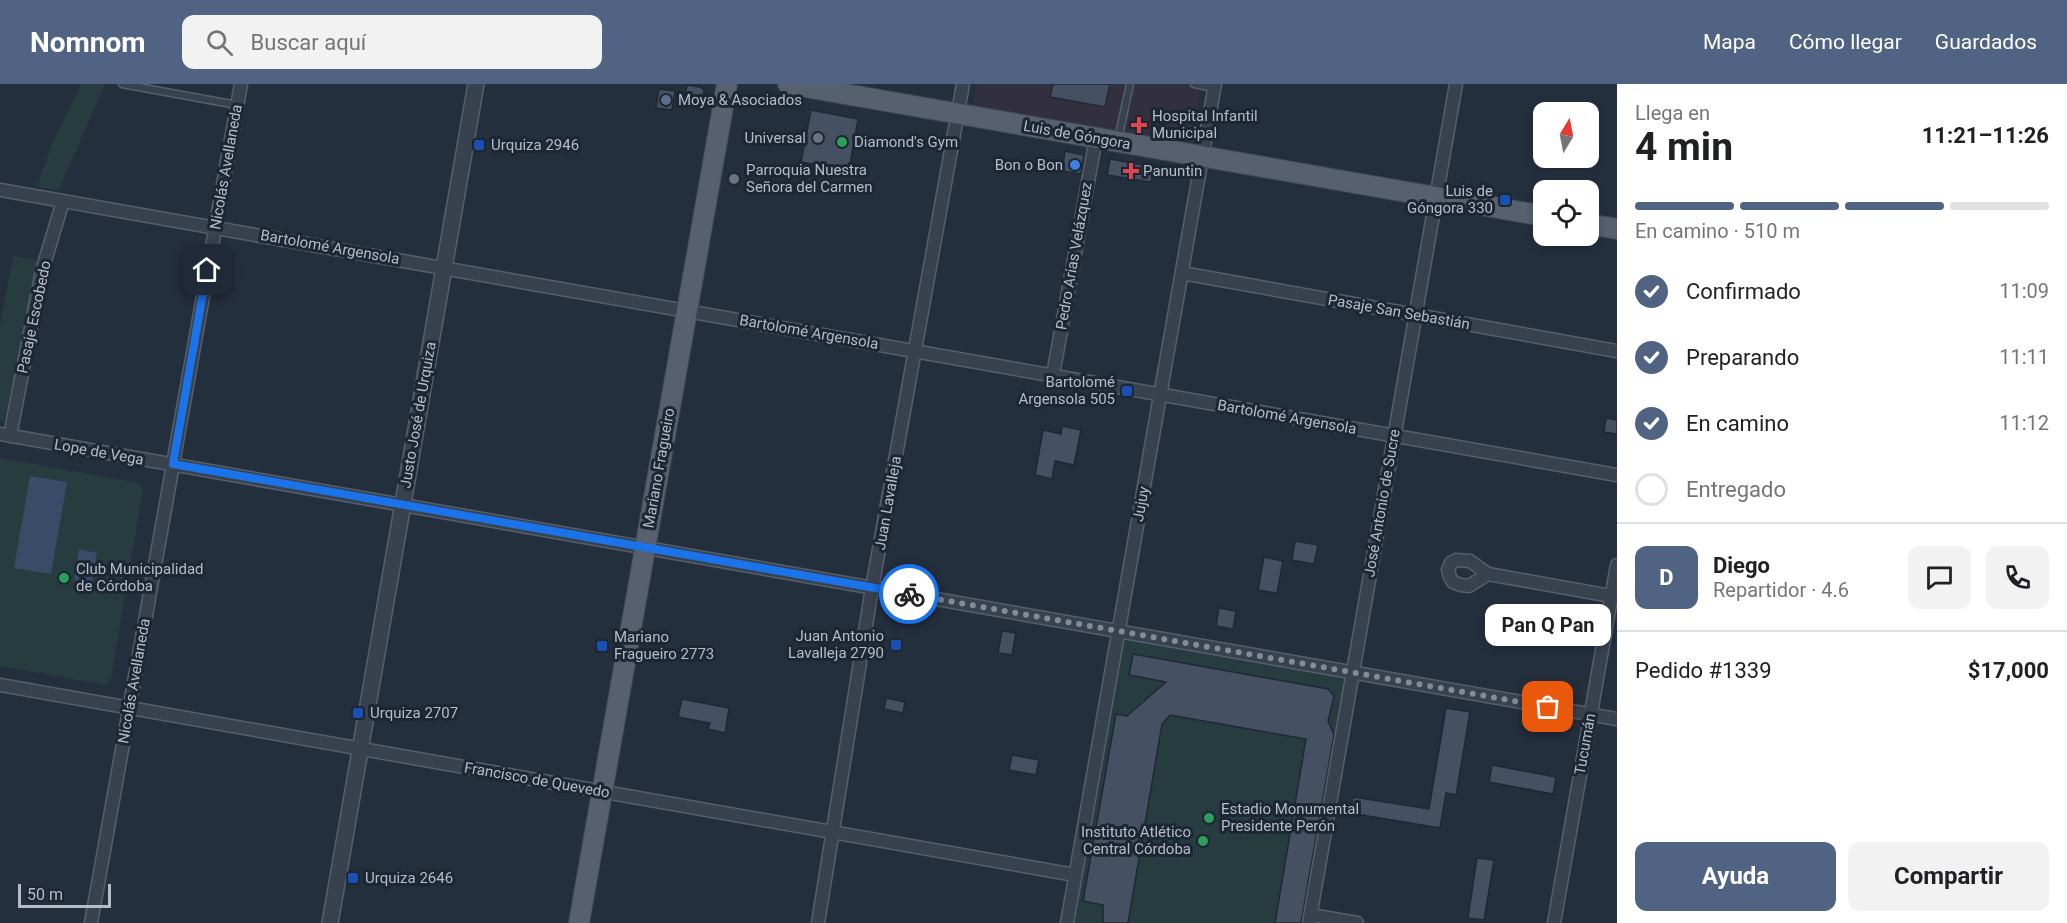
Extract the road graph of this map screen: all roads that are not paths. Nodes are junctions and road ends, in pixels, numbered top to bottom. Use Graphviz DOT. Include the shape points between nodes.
graph roads {
  1 [pos="122,84"];
  2 [pos="241,84"];
  3 [pos="476,84"];
  4 [pos="727,84"];
  5 [pos="788,84"];
  6 [pos="963,84"];
  7 [pos="1130,84"];
  8 [pos="1194,84"];
  9 [pos="1456,84"];
  10 [pos="1215,86"];
  11 [pos="237,105"];
  12 [pos="958,114"];
  13 [pos="1096,138"];
  14 [pos="1118,142"];
  15 [pos="1202,156"];
  16 [pos="0,190"];
  17 [pos="1435,197"];
  18 [pos="63,201"];
  19 [pos="1533,214"];
  20 [pos="1599,226"];
  21 [pos="215,227"];
  22 [pos="1617,229"];
  23 [pos="444,267"];
  24 [pos="1182,273"];
  25 [pos="687,310"];
  26 [pos="1415,315"];
  27 [pos="915,351"];
  28 [pos="1617,351"];
  29 [pos="1053,375"];
  30 [pos="1160,394"];
  31 [pos="5,435"];
  32 [pos="1394,436"];
  33 [pos="173,464"];
  34 [pos="1617,476"];
  35 [pos="403,505"];
  36 [pos="645,548"];
  37 [pos="1617,565"];
  38 [pos="1488,574"];
  39 [pos="872,588"];
  40 [pos="1614,597"];
  41 [pos="1119,631"];
  42 [pos="1353,673"];
  43 [pos="0,685"];
  44 [pos="129,707"];
  45 [pos="1591,714"];
  46 [pos="1617,719"];
  47 [pos="361,750"];
  48 [pos="602,792"];
  49 [pos="834,833"];
  50 [pos="1075,875"];
  51 [pos="1310,919"];
  52 [pos="90,923"];
  53 [pos="330,923"];
  54 [pos="579,923"];
  55 [pos="818,923"];
  56 [pos="1067,923"];
  57 [pos="1357,923"];
  58 [pos="1554,923"];
  1 -- 11 [label="lane"];
  2 -- 11 [label="street, Nicolás Avellaneda"];
  3 -- 23 [label="street, Justo José de Urquiza"];
  4 -- 25 [label="main road, Mariano Fragueiro"];
  5 -- 12 [label="main road, Luis de Góngora"];
  6 -- 12 [label="street, Juan Lavalleja"];
  7 -- 14 [label="lane"];
  8 -- 10 [label="lane"];
  9 -- 17 [label="street, José Antonio de Sucre"];
  10 -- 15 [label="street, Jujuy"];
  11 -- 21 [label="street, Nicolás Avellaneda"];
  12 -- 13 [label="main road, Luis de Góngora"];
  12 -- 27 [label="street, Juan Lavalleja"];
  13 -- 14 [label="main road, Luis de Góngora"];
  13 -- 29 [label="street, Pedro Arias Velázquez"];
  14 -- 15 [label="main road, Luis de Góngora"];
  15 -- 17 [label="main road, Luis de Góngora"];
  15 -- 24 [label="street, Jujuy"];
  16 -- 18 [label="street, Bartolomé Argensola"];
  17 -- 19 [label="main road, Luis de Góngora"];
  17 -- 26 [label="street, José Antonio de Sucre"];
  18 -- 21 [label="street, Bartolomé Argensola"];
  18 -- 31 [label="street, Pasaje Escobedo" via="42,271"];
  20 -- 22 [label="main road"];
  21 -- 23 [label="street, Bartolomé Argensola"];
  21 -- 33 [label="street, Nicolás Avellaneda"];
  23 -- 25 [label="street, Bartolomé Argensola"];
  23 -- 35 [label="street, Justo José de Urquiza"];
  24 -- 26 [label="street, Pasaje San Sebastián"];
  24 -- 30 [label="street, Jujuy"];
  25 -- 27 [label="street, Bartolomé Argensola"];
  25 -- 36 [label="main road, Mariano Fragueiro"];
  26 -- 28 [label="street, Pasaje San Sebastián"];
  26 -- 32 [label="street, José Antonio de Sucre"];
  27 -- 29 [label="street, Bartolomé Argensola"];
  27 -- 39 [label="street, Juan Lavalleja"];
  29 -- 30 [label="street, Bartolomé Argensola"];
  30 -- 32 [label="street, Bartolomé Argensola"];
  30 -- 41 [label="street, Jujuy"];
  31 -- 33 [label="street, Lope de Vega"];
  32 -- 34 [label="street, Bartolomé Argensola"];
  32 -- 42 [label="street, José Antonio de Sucre"];
  33 -- 35 [label="street, Lope de Vega"];
  33 -- 44 [label="street, Nicolás Avellaneda"];
  35 -- 36 [label="street, Lope de Vega"];
  35 -- 47 [label="street, Justo José de Urquiza"];
  36 -- 39 [label="street, Lope de Vega"];
  36 -- 48 [label="main road, Mariano Fragueiro"];
  37 -- 40 [label="street, Tucumán"];
  38 -- 40 [label="street"];
  39 -- 41 [label="street, Lope de Vega"];
  39 -- 49 [label="street, Juan Lavalleja"];
  40 -- 45 [label="street, Tucumán"];
  41 -- 42 [label="street, Lope de Vega"];
  41 -- 50 [label="street, Jujuy"];
  42 -- 45 [label="street, Lope de Vega"];
  42 -- 51 [label="street, José Antonio de Sucre"];
  43 -- 44 [label="street, Francisco de Quevedo"];
  44 -- 47 [label="street, Francisco de Quevedo"];
  44 -- 52 [label="street, Nicolás Avellaneda"];
  45 -- 46 [label="street, Lope de Vega"];
  45 -- 58 [label="street, Tucumán"];
  47 -- 48 [label="street, Francisco de Quevedo"];
  47 -- 53 [label="street, Justo José de Urquiza"];
  48 -- 49 [label="street, Francisco de Quevedo"];
  48 -- 54 [label="main road, Mariano Fragueiro"];
  49 -- 50 [label="street, Francisco de Quevedo"];
  49 -- 55 [label="street, Juan Lavalleja"];
  50 -- 56 [label="street, Jujuy"];
  51 -- 57 [label="street"];
}
